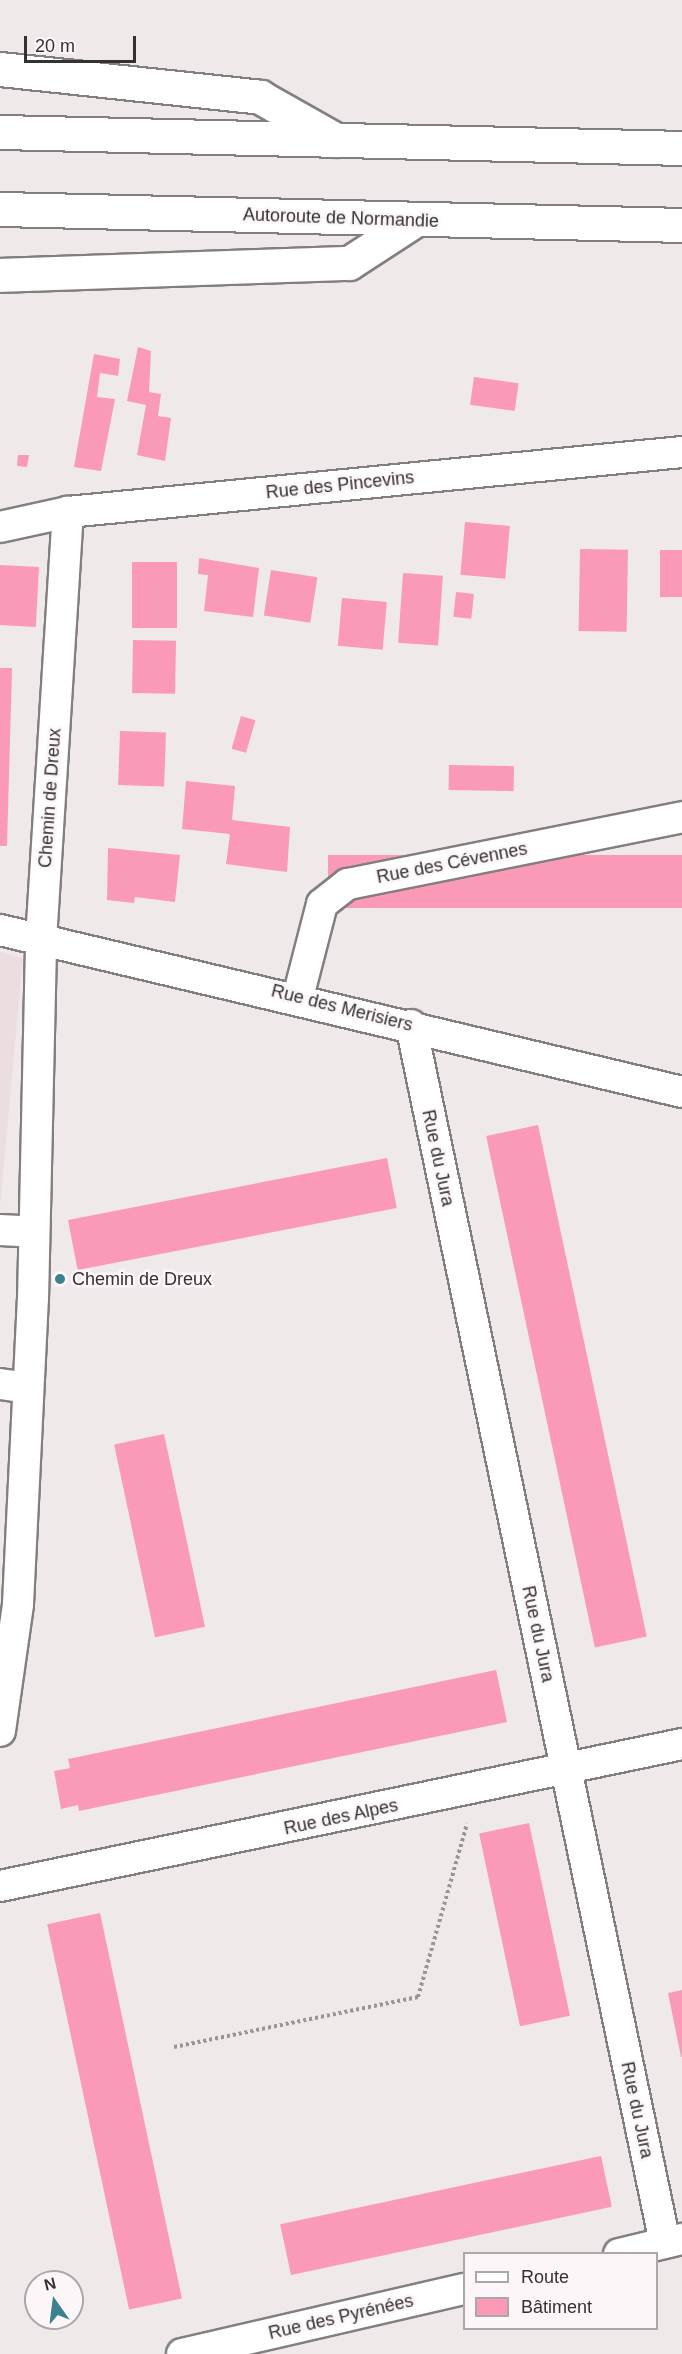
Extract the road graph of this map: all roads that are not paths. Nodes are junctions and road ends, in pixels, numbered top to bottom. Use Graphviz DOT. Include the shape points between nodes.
graph roads {
  1 [pos="0,69"];
  2 [pos="0,132"];
  3 [pos="340,142"];
  4 [pos="682,148"];
  5 [pos="0,208"];
  6 [pos="415,220"];
  7 [pos="682,225"];
  8 [pos="0,275"];
  9 [pos="682,452"];
  10 [pos="68,512"];
  11 [pos="0,527"];
  12 [pos="682,817"];
  13 [pos="0,930"];
  14 [pos="40,940"];
  15 [pos="298,997"];
  16 [pos="411,1025"];
  17 [pos="680,1085"];
  18 [pos="0,1230"];
  19 [pos="34,1232"];
  20 [pos="14,1386"];
  21 [pos="0,1731"];
  22 [pos="682,1744"];
  23 [pos="566,1769"];
  24 [pos="0,1886"];
  25 [pos="673,2241"];
  26 [pos="623,2252"];
  27 [pos="463,2289"];
  28 [pos="182,2354"];
  1 -- 3 [label="highway" via="260,97"];
  2 -- 3 [label="highway"];
  3 -- 4 [label="highway"];
  5 -- 6 [label="highway, Autoroute de Normandie"];
  6 -- 7 [label="highway, Autoroute de Normandie"];
  6 -- 8 [label="highway" via="349,263"];
  9 -- 10 [label="street, Rue des Pincevins"];
  10 -- 11 [label="street, Rue des Pincevins"];
  10 -- 14 [label="street, Chemin de Dreux"];
  12 -- 15 [label="street, Rue des Cévennes" via="348,884 322,904"];
  13 -- 14 [label="street, Rue des Merisiers"];
  14 -- 15 [label="street, Rue des Merisiers"];
  14 -- 19 [label="street, Chemin de Dreux"];
  15 -- 16 [label="street, Rue des Merisiers"];
  16 -- 17 [label="street, Rue des Merisiers"];
  16 -- 23 [label="street, Rue du Jura"];
  18 -- 19 [label="street"];
  19 -- 20 [label="street, Chemin de Dreux"];
  20 -- 21 [label="street, Chemin de Dreux" via="18,1604"];
  22 -- 23 [label="street, Rue des Alpes"];
  23 -- 24 [label="street, Rue des Alpes"];
  23 -- 25 [label="street, Rue du Jura"];
  25 -- 26 [label="street"];
  27 -- 28 [label="street, Rue des Pyrénées"];
}
